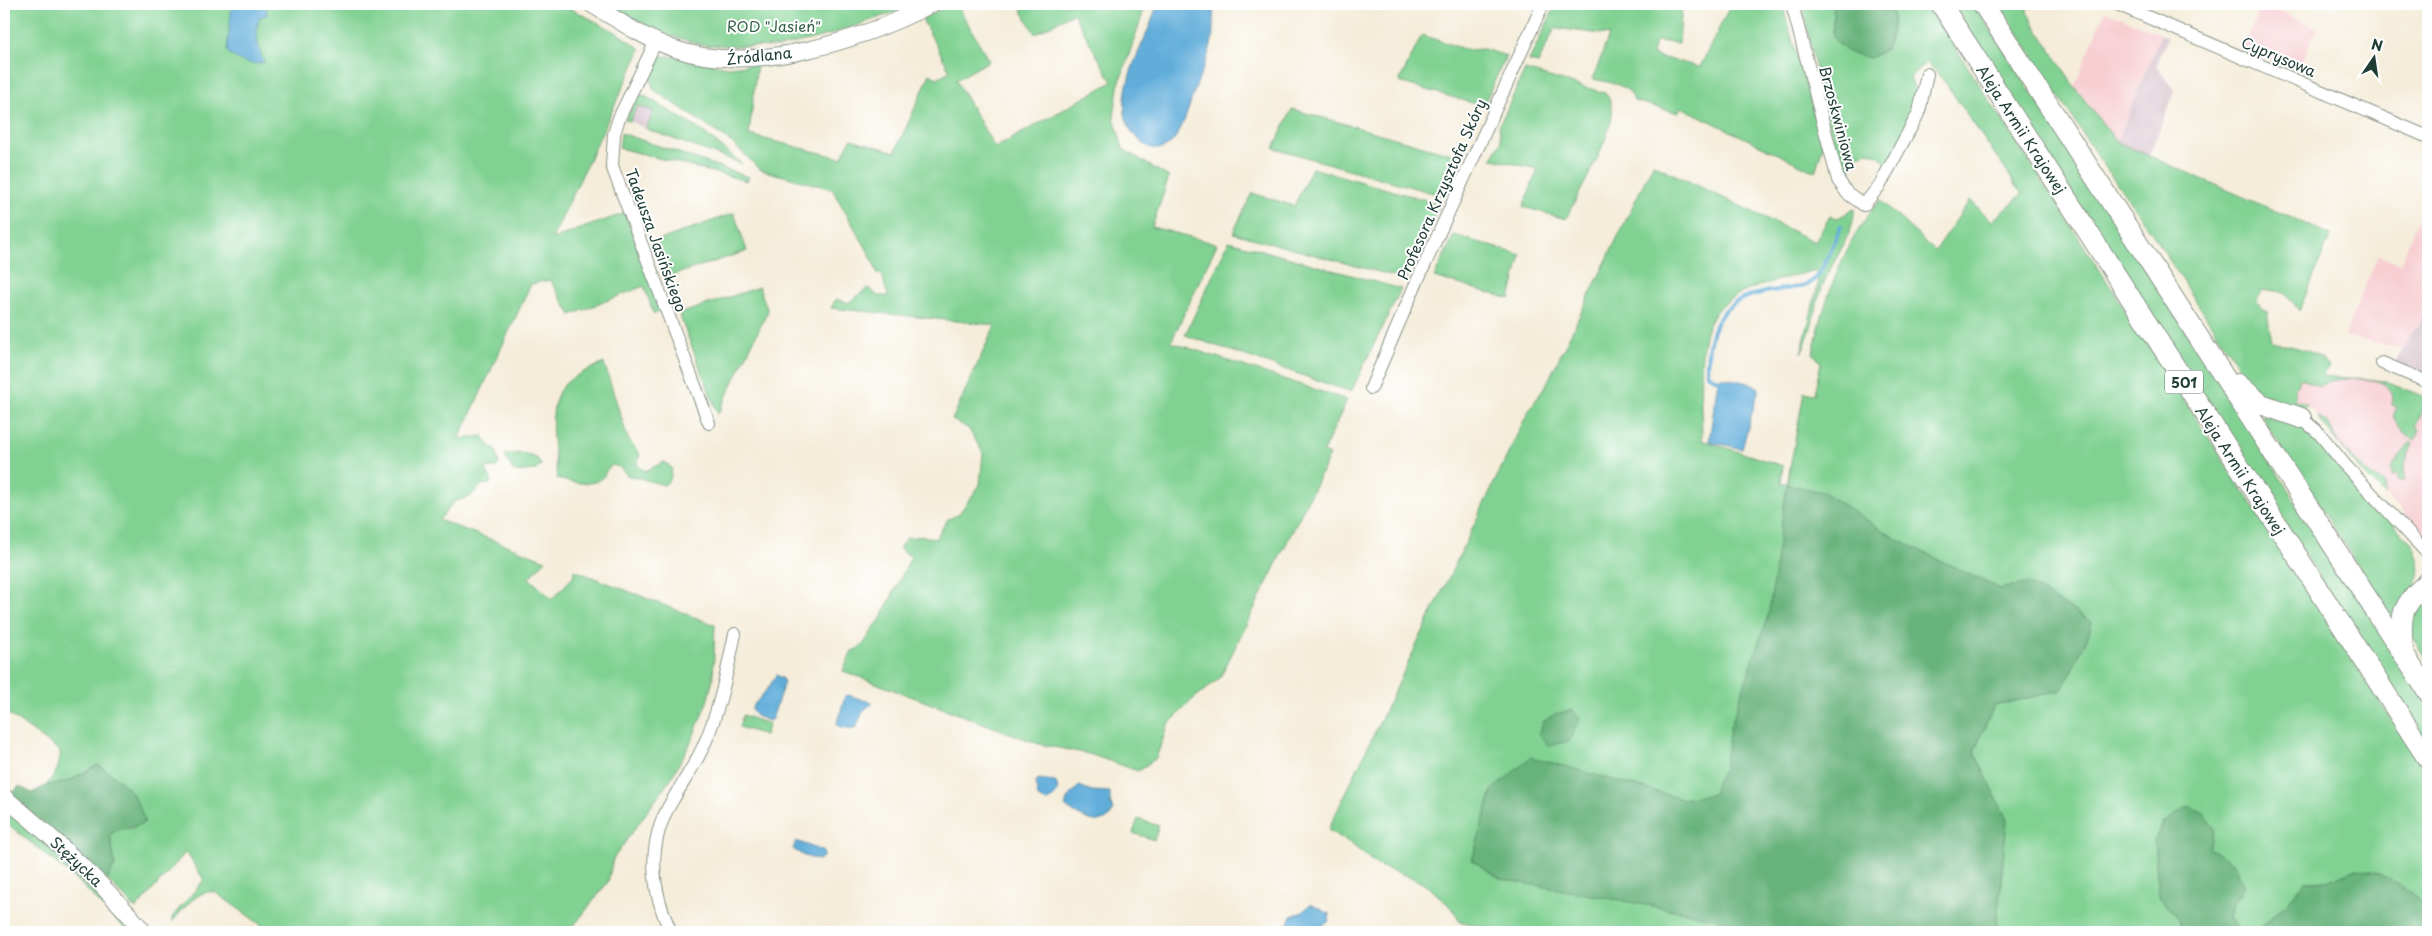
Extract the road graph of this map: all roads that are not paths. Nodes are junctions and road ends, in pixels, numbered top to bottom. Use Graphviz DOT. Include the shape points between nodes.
graph roads {
  1 [pos="591,4"];
  2 [pos="932,4"];
  3 [pos="1543,4"];
  4 [pos="1792,4"];
  5 [pos="1941,4"];
  6 [pos="1983,4"];
  7 [pos="2117,4"];
  8 [pos="656,41"];
  9 [pos="1927,74"];
  10 [pos="2428,137"];
  11 [pos="2211,355"];
  12 [pos="2382,364"];
  13 [pos="2428,382"];
  14 [pos="1371,388"];
  15 [pos="2302,418"];
  16 [pos="709,423"];
  17 [pos="2428,554"];
  18 [pos="2428,582"];
  19 [pos="735,634"];
  20 [pos="2403,653"];
  21 [pos="2428,692"];
  22 [pos="2428,759"];
  23 [pos="4,797"];
  24 [pos="144,932"];
  25 [pos="671,932"];
  1 -- 8 [label="street, Źródlana"];
  2 -- 8 [label="street, Źródlana" via="868,31 774,56 711,58"];
  3 -- 14 [label="street, Profesora Krzysztofa Skóry"];
  4 -- 9 [label="street, Brzoskwiniowa" via="1838,180 1864,205 1880,185 1919,112"];
  5 -- 22 [label="main road, Aleja Armii Krajowej / 501"];
  6 -- 11 [label="main road, 501"];
  7 -- 10 [label="street, Cyprysowa"];
  8 -- 16 [label="street, Tadeusza Jasińskiego" via="619,118 614,134 612,166"];
  11 -- 15 [label="main road" via="2257,401"];
  11 -- 20 [label="main road, 501"];
  12 -- 13 [label="street"];
  15 -- 17 [label="street"];
  18 -- 20 [label="main road" via="2416,592 2403,611"];
  19 -- 25 [label="street" via="720,703 710,730 696,763 664,815 655,846 654,884 662,916"];
  20 -- 21 [label="main road, 501"];
  23 -- 24 [label="street, Stężycka" via="116,898"];
}
